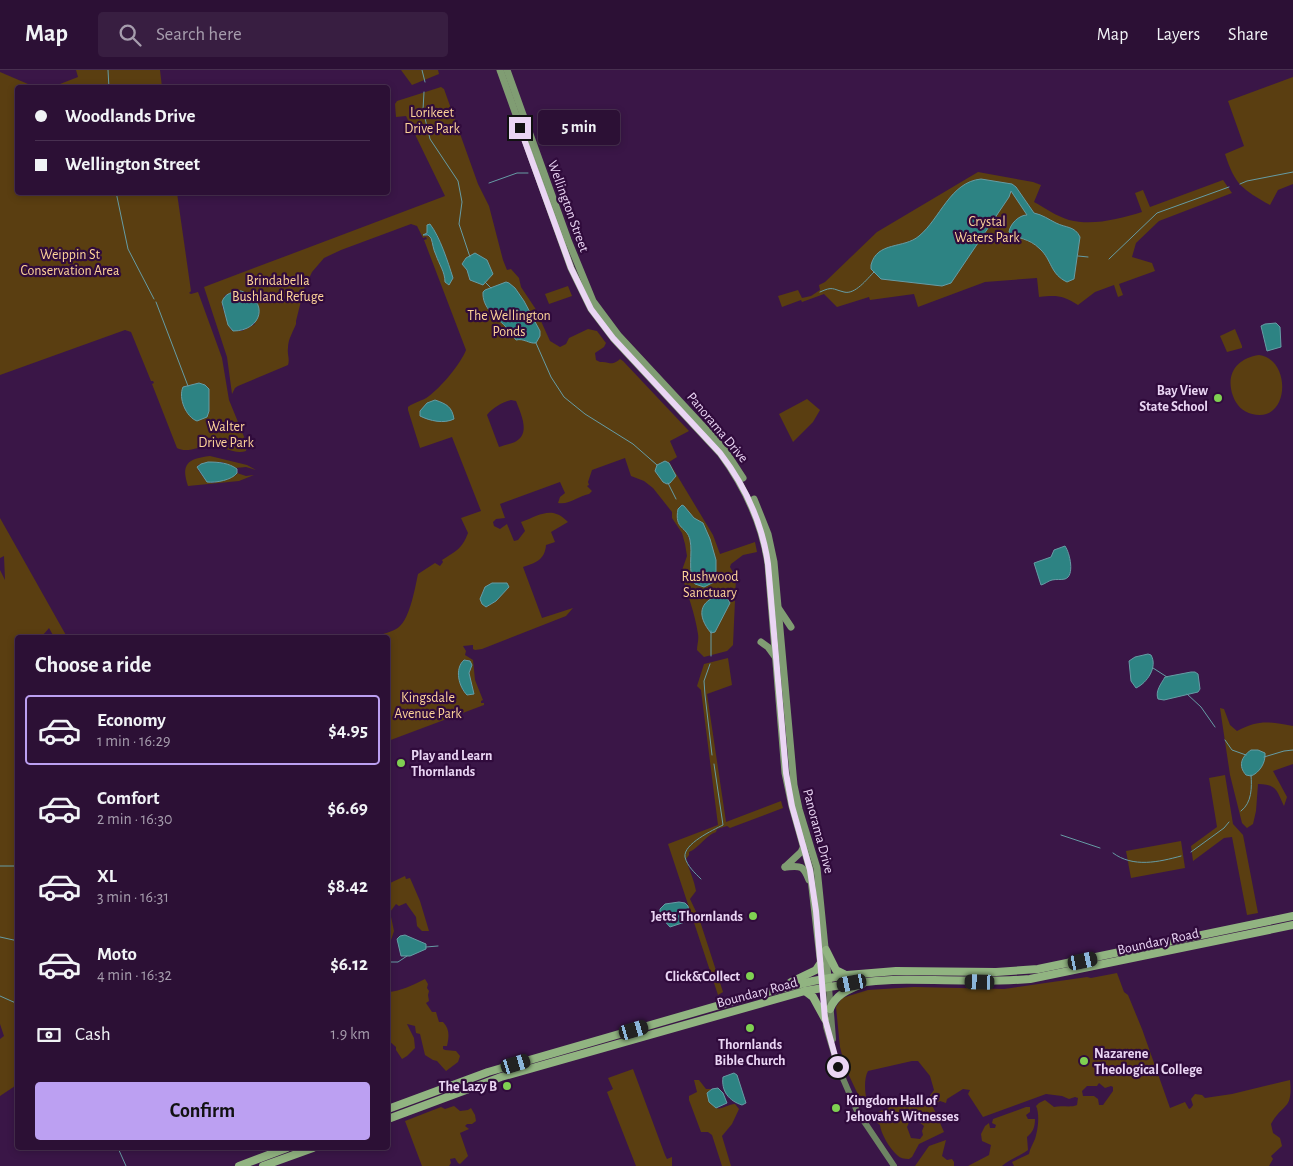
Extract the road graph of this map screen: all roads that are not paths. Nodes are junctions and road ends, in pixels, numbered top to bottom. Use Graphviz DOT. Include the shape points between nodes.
graph roads {
  1 [pos="500,70"];
  2 [pos="507,70"];
  3 [pos="575,267"];
  4 [pos="777,607"];
  5 [pos="791,627"];
  6 [pos="761,642"];
  7 [pos="776,658"];
  8 [pos="804,846"];
  9 [pos="814,889"];
  10 [pos="1293,916"];
  11 [pos="1293,925"];
  12 [pos="826,950"];
  13 [pos="820,964"];
  14 [pos="1014,971"];
  15 [pos="847,975"];
  16 [pos="825,979"];
  17 [pos="1014,980"];
  18 [pos="869,982"];
  19 [pos="826,988"];
  20 [pos="805,991"];
  21 [pos="752,996"];
  22 [pos="712,1008"];
  23 [pos="830,1009"];
  24 [pos="714,1016"];
  25 [pos="825,1019"];
  26 [pos="834,1053"];
  27 [pos="390,1108"];
  28 [pos="390,1118"];
  29 [pos="282,1150"];
  30 [pos="307,1150"];
  31 [pos="239,1166"];
  32 [pos="263,1166"];
  33 [pos="894,1166"];
  1 -- 3 [label="main road, Wellington Street"];
  2 -- 3 [label="main road, Wellington Street"];
  3 -- 4 [label="main road, Panorama Drive" via="607,322 724,449 750,489 771,546"];
  3 -- 7 [label="main road, Panorama Drive" via="584,296 600,322 720,453 746,492 766,548"];
  4 -- 5 [label="main road"];
  4 -- 12 [label="main road, Panorama Drive" via="794,786 817,868"];
  6 -- 7 [label="main road"];
  7 -- 8 [label="main road, Panorama Drive" via="786,773"];
  8 -- 9 [label="main road, Panorama Drive"];
  8 -- 9 [label="main road" via="785,867 801,866"];
  9 -- 13 [label="main road, Panorama Drive"];
  10 -- 14 [label="highway, Boundary Road" via="1064,965"];
  11 -- 17 [label="highway, Boundary Road" via="1059,974"];
  12 -- 15 [label="highway" via="836,970"];
  12 -- 16 [label="main road, Panorama Drive"];
  13 -- 16 [label="main road, Panorama Drive"];
  13 -- 21 [label="highway" via="804,976"];
  14 -- 15 [label="highway, Boundary Road" via="896,971"];
  14 -- 17 [label="highway"];
  15 -- 16 [label="highway, Boundary Road"];
  16 -- 19 [label="main road, Panorama Drive"];
  16 -- 21 [label="highway, Boundary Road"];
  17 -- 18 [label="highway, Boundary Road"];
  18 -- 19 [label="highway, Boundary Road"];
  18 -- 23 [label="highway" via="840,994"];
  19 -- 20 [label="highway, Boundary Road"];
  19 -- 23 [label="main road"];
  19 -- 25 [label="main road"];
  20 -- 24 [label="highway, Boundary Road"];
  20 -- 25 [label="highway" via="813,997"];
  21 -- 22 [label="highway, Boundary Road"];
  22 -- 24 [label="highway"];
  22 -- 27 [label="highway, Boundary Road" via="488,1072"];
  23 -- 26 [label="main road"];
  24 -- 28 [label="highway, Boundary Road" via="501,1077"];
  25 -- 26 [label="main road"];
  26 -- 33 [label="main road" via="857,1111"];
  29 -- 31 [label="highway"];
  30 -- 32 [label="highway"];
}
